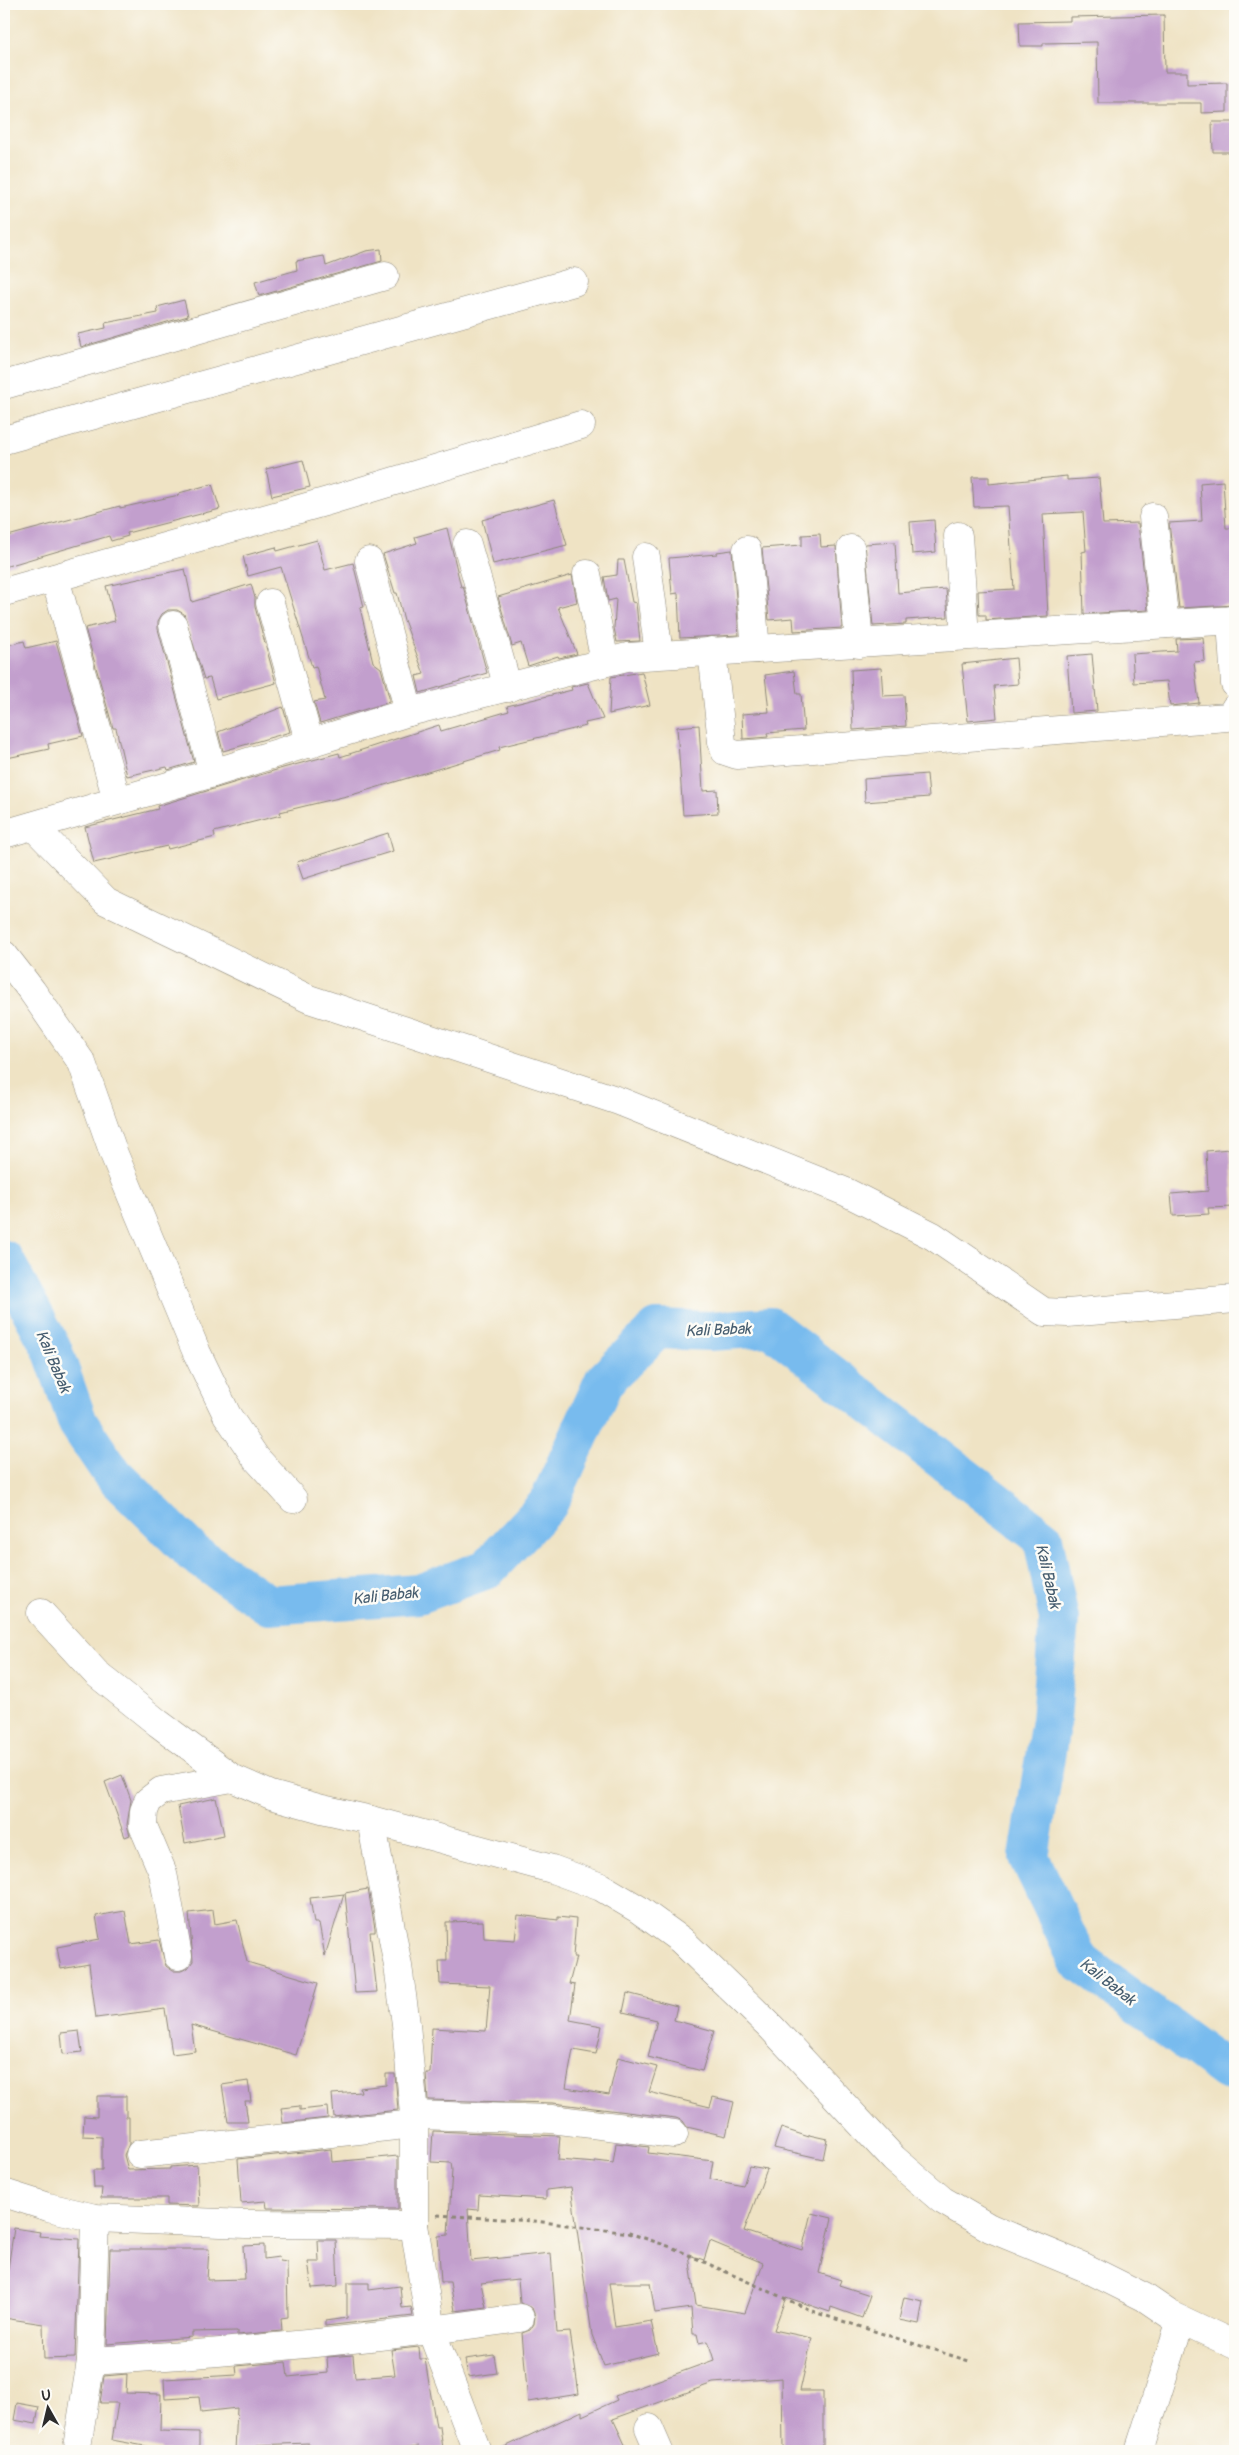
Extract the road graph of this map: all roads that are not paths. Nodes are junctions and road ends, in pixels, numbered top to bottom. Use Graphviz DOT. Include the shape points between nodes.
graph roads {
  1 [pos="385,276"];
  2 [pos="574,282"];
  3 [pos="4,385"];
  4 [pos="581,425"];
  5 [pos="4,440"];
  6 [pos="1153,517"];
  7 [pos="958,536"];
  8 [pos="468,544"];
  9 [pos="850,548"];
  10 [pos="747,550"];
  11 [pos="646,557"];
  12 [pos="369,561"];
  13 [pos="587,574"];
  14 [pos="56,578"];
  15 [pos="4,592"];
  16 [pos="270,603"];
  17 [pos="1233,620"];
  18 [pos="1165,624"];
  19 [pos="173,625"];
  20 [pos="966,636"];
  21 [pos="859,644"];
  22 [pos="756,649"];
  23 [pos="712,651"];
  24 [pos="659,654"];
  25 [pos="604,662"];
  26 [pos="1235,684"];
  27 [pos="508,688"];
  28 [pos="1235,708"];
  29 [pos="409,712"];
  30 [pos="310,744"];
  31 [pos="213,773"];
  32 [pos="117,800"];
  33 [pos="33,826"];
  34 [pos="4,834"];
  35 [pos="4,955"];
  36 [pos="1235,1299"];
  37 [pos="293,1499"];
  38 [pos="41,1613"];
  39 [pos="232,1778"];
  40 [pos="371,1820"];
  41 [pos="178,1956"];
  42 [pos="414,2119"];
  43 [pos="674,2134"];
  44 [pos="140,2154"];
  45 [pos="4,2193"];
  46 [pos="95,2218"];
  47 [pos="414,2219"];
  48 [pos="520,2318"];
  49 [pos="1181,2320"];
  50 [pos="431,2330"];
  51 [pos="1235,2345"];
  52 [pos="91,2361"];
  53 [pos="78,2441"];
  54 [pos="477,2451"];
  55 [pos="1139,2451"];
  1 -- 3 [label="street"];
  2 -- 5 [label="street"];
  4 -- 14 [label="street"];
  6 -- 18 [label="street"];
  7 -- 20 [label="street"];
  8 -- 27 [label="street"];
  9 -- 21 [label="street"];
  10 -- 22 [label="street"];
  11 -- 24 [label="street"];
  12 -- 29 [label="street"];
  13 -- 25 [label="street"];
  14 -- 15 [label="street"];
  14 -- 32 [label="street"];
  16 -- 30 [label="street"];
  17 -- 18 [label="street"];
  17 -- 26 [label="street"];
  18 -- 20 [label="street"];
  19 -- 31 [label="street"];
  20 -- 21 [label="street"];
  21 -- 22 [label="street"];
  22 -- 23 [label="street"];
  23 -- 24 [label="street"];
  23 -- 28 [label="street" via="722,742 725,751 738,755 1227,717 1234,714"];
  24 -- 25 [label="street"];
  25 -- 27 [label="street"];
  27 -- 29 [label="street"];
  29 -- 30 [label="street"];
  30 -- 31 [label="street"];
  31 -- 32 [label="street"];
  32 -- 33 [label="street"];
  33 -- 34 [label="street"];
  33 -- 36 [label="street" via="106,901 309,999 619,1101 846,1192 932,1236 1044,1312 1067,1314"];
  35 -- 37 [label="street" via="82,1063 114,1154 197,1353 227,1415 256,1458"];
  38 -- 39 [label="street" via="96,1673"];
  39 -- 40 [label="street" via="271,1795"];
  39 -- 41 [label="street" via="161,1791 148,1801 144,1811 143,1826 163,1873"];
  40 -- 42 [label="street" via="398,1966"];
  40 -- 49 [label="street" via="552,1869 601,1887 630,1904 681,1940 771,2027 894,2158 942,2200 990,2228 1084,2267 1144,2297"];
  42 -- 43 [label="street" via="551,2119"];
  42 -- 44 [label="street"];
  42 -- 47 [label="street"];
  45 -- 46 [label="street"];
  46 -- 47 [label="street" via="246,2224"];
  46 -- 52 [label="street"];
  47 -- 50 [label="street"];
  48 -- 50 [label="street"];
  49 -- 51 [label="street"];
  49 -- 55 [label="street"];
  50 -- 52 [label="street"];
  50 -- 54 [label="street"];
  52 -- 53 [label="street"];
}
